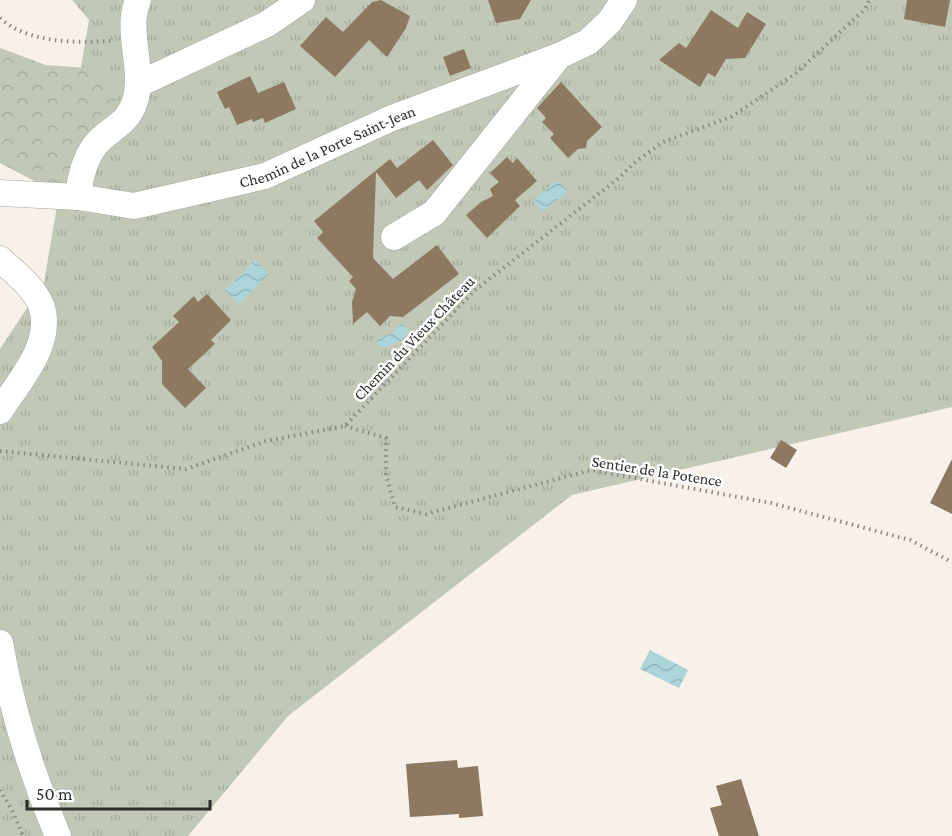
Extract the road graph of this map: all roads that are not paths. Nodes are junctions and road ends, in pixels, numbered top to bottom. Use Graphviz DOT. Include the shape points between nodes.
graph roads {
  1 [pos="138,0"];
  2 [pos="302,0"];
  3 [pos="624,0"];
  4 [pos="559,56"];
  5 [pos="139,84"];
  6 [pos="0,193"];
  7 [pos="78,197"];
  8 [pos="394,237"];
  9 [pos="0,259"];
  10 [pos="0,411"];
  11 [pos="0,643"];
  12 [pos="58,836"];
  1 -- 5 [label="street" via="135,40"];
  2 -- 5 [label="street" via="267,24"];
  3 -- 4 [label="street, Chemin de la Porte Saint-Jean" via="610,21 588,42"];
  4 -- 7 [label="street, Chemin de la Porte Saint-Jean" via="392,118 264,176 134,206"];
  4 -- 8 [label="street" via="434,213"];
  5 -- 7 [label="street" via="129,115 92,152 80,178"];
  6 -- 7 [label="street, Chemin de la Porte Saint-Jean"];
  9 -- 10 [label="street" via="41,304 44,329 27,373"];
  11 -- 12 [label="street" via="9,699 33,778"];
}
